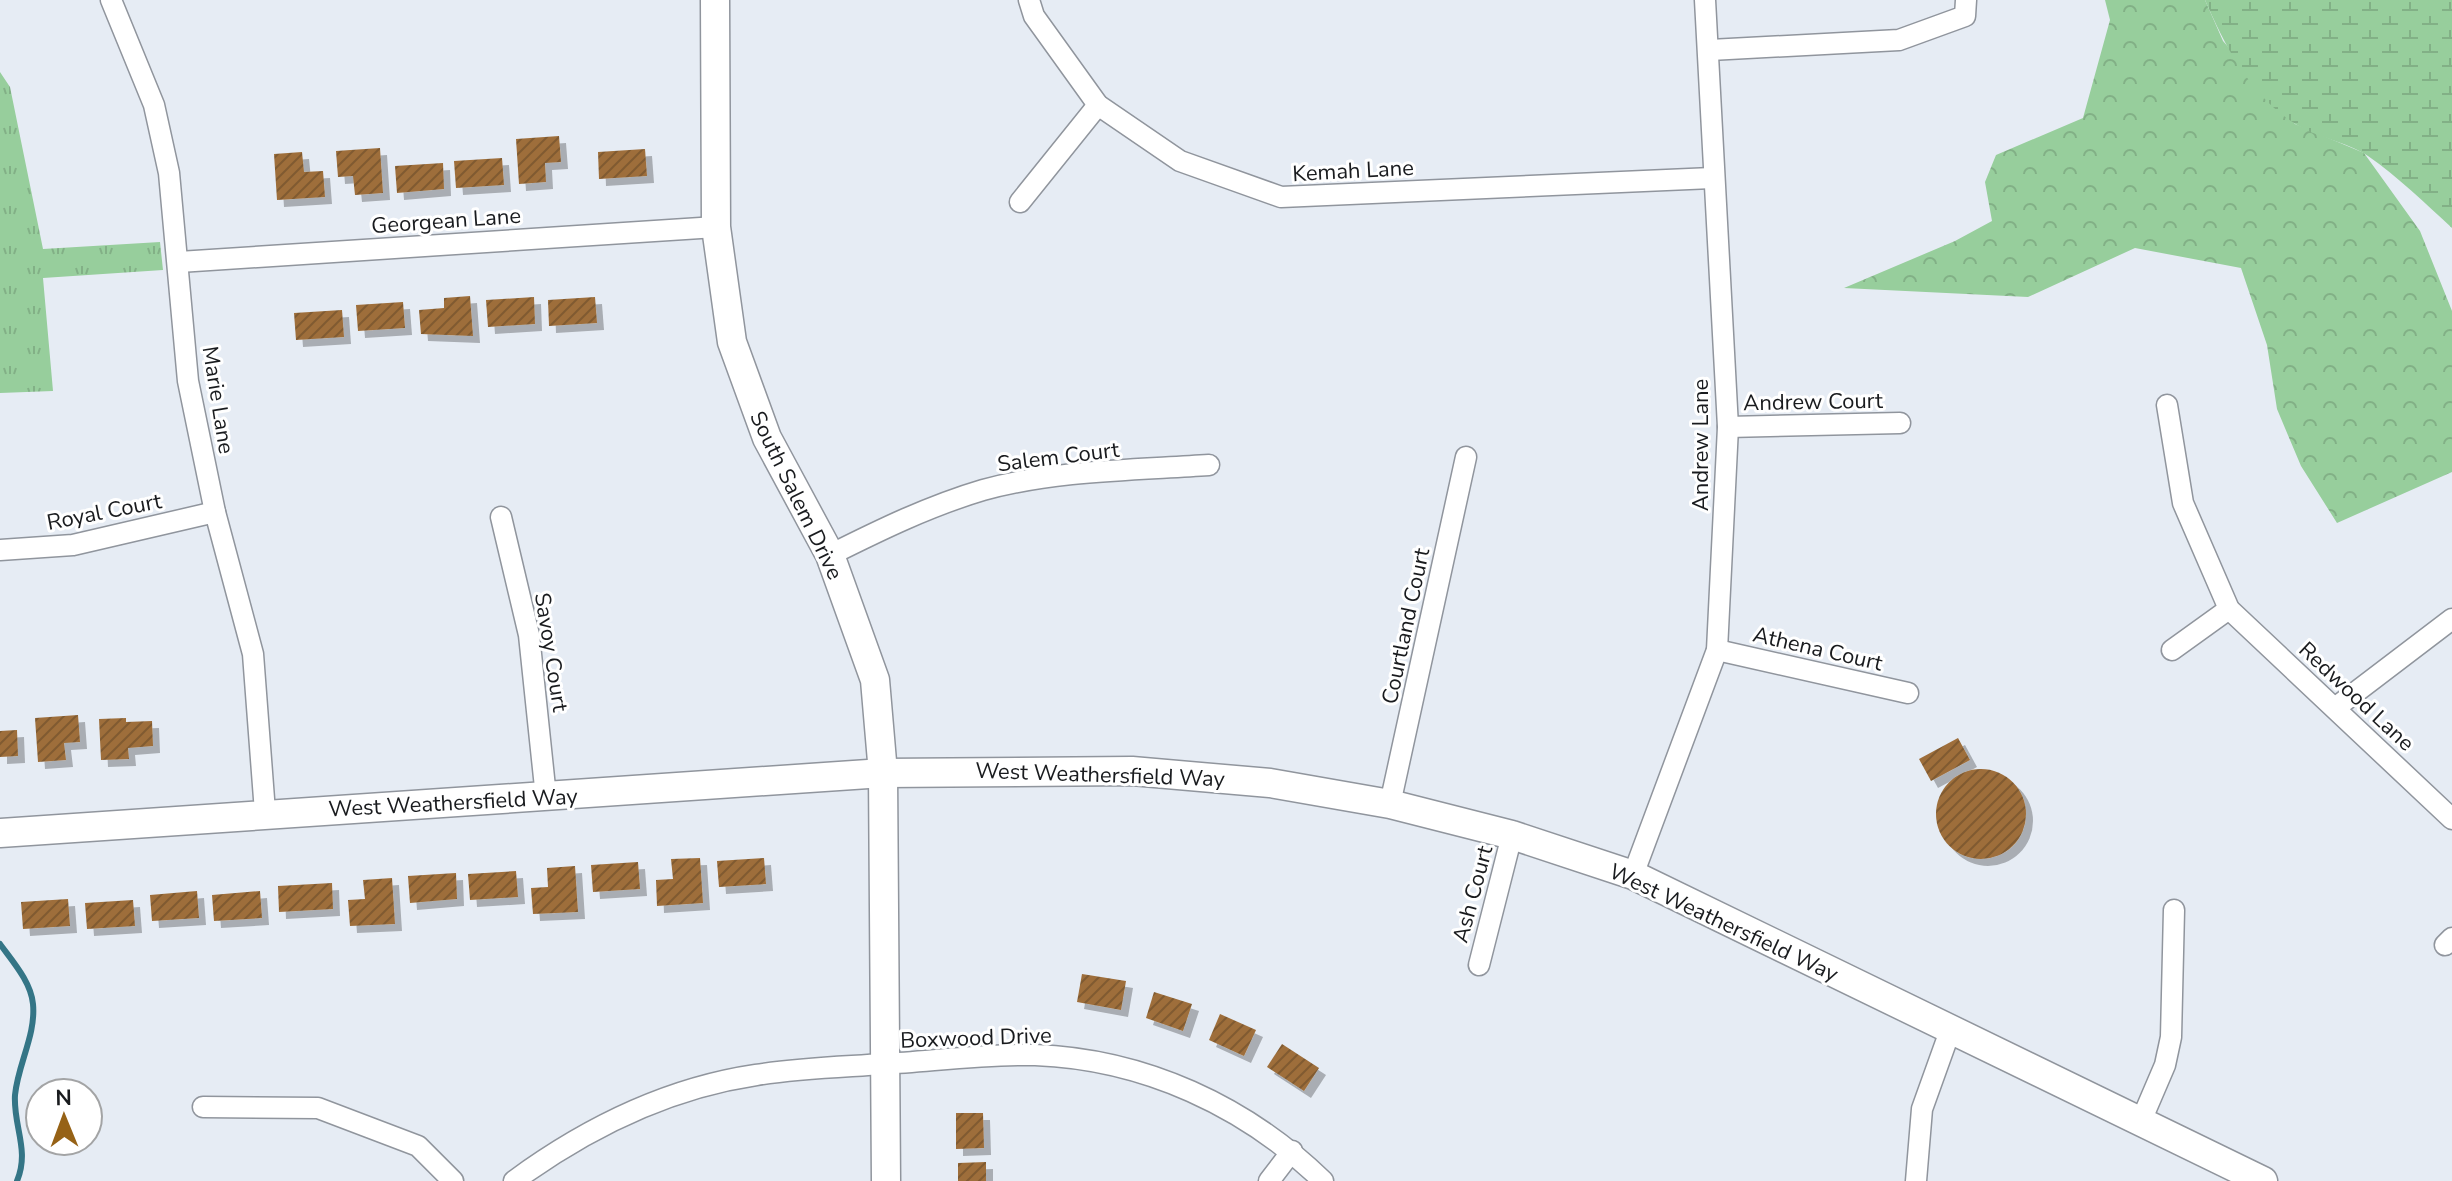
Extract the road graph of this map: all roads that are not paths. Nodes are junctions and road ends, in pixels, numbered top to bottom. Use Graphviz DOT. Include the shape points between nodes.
graph roads {
  1 [pos="111,0"];
  2 [pos="715,0"];
  3 [pos="1029,0"];
  4 [pos="1705,0"];
  5 [pos="1966,0"];
  6 [pos="1710,50"];
  7 [pos="1098,105"];
  8 [pos="1712,178"];
  9 [pos="1020,202"];
  10 [pos="716,227"];
  11 [pos="179,262"];
  12 [pos="2167,405"];
  13 [pos="1900,423"];
  14 [pos="1728,427"];
  15 [pos="1466,457"];
  16 [pos="1209,465"];
  17 [pos="215,512"];
  18 [pos="501,517"];
  19 [pos="0,550"];
  20 [pos="830,555"];
  21 [pos="2229,609"];
  22 [pos="2452,619"];
  23 [pos="1717,650"];
  24 [pos="2172,650"];
  25 [pos="1908,693"];
  26 [pos="2335,708"];
  27 [pos="883,773"];
  28 [pos="546,797"];
  29 [pos="1390,804"];
  30 [pos="265,812"];
  31 [pos="2452,819"];
  32 [pos="0,833"];
  33 [pos="1512,835"];
  34 [pos="1633,875"];
  35 [pos="2174,910"];
  36 [pos="1479,965"];
  37 [pos="1950,1031"];
  38 [pos="885,1064"];
  39 [pos="203,1107"];
  40 [pos="2141,1121"];
  41 [pos="1292,1151"];
  42 [pos="2227,1173"];
  43 [pos="453,1181"];
  44 [pos="514,1181"];
  45 [pos="886,1181"];
  46 [pos="1269,1181"];
  47 [pos="1323,1181"];
  48 [pos="1916,1181"];
  49 [pos="2263,1181"];
  1 -- 11 [label="street, Marie Lane" via="143,72 163,137"];
  2 -- 10 [label="street, South Salem Drive"];
  3 -- 7 [label="street, Kemah Lane" via="1034,16"];
  4 -- 6 [label="street, Andrew Lane"];
  5 -- 6 [label="street" via="1965,16 1899,40"];
  6 -- 8 [label="street, Andrew Lane"];
  7 -- 8 [label="street, Kemah Lane" via="1180,161 1281,197"];
  7 -- 9 [label="street"];
  8 -- 14 [label="street, Andrew Lane"];
  10 -- 11 [label="street, Georgean Lane"];
  10 -- 20 [label="street, South Salem Drive" via="725,311 748,395"];
  11 -- 17 [label="street, Marie Lane" via="188,381"];
  12 -- 21 [label="street, Redwood Lane" via="2183,503"];
  13 -- 14 [label="street, Andrew Court"];
  14 -- 23 [label="street, Andrew Lane"];
  15 -- 29 [label="street, Courtland Court"];
  16 -- 20 [label="street, Salem Court" via="1032,480 985,490 900,520"];
  17 -- 19 [label="street, Royal Court" via="73,545"];
  17 -- 30 [label="street, Marie Lane" via="253,654"];
  18 -- 28 [label="street, Savoy Court" via="529,635"];
  20 -- 27 [label="street, South Salem Drive" via="875,680"];
  21 -- 24 [label="street"];
  21 -- 26 [label="street, Redwood Lane"];
  22 -- 26 [label="street"];
  23 -- 25 [label="street, Athena Court"];
  23 -- 34 [label="street, Andrew Lane"];
  26 -- 31 [label="street, Redwood Lane"];
  27 -- 28 [label="street, West Weathersfield Way"];
  27 -- 29 [label="street, West Weathersfield Way" via="1132,771 1270,783"];
  27 -- 38 [label="street, South Salem Drive"];
  28 -- 30 [label="street, West Weathersfield Way"];
  29 -- 33 [label="street, West Weathersfield Way"];
  30 -- 32 [label="street, West Weathersfield Way"];
  33 -- 34 [label="street, West Weathersfield Way"];
  33 -- 36 [label="street, Ash Court"];
  34 -- 37 [label="street, West Weathersfield Way"];
  35 -- 40 [label="street" via="2171,1037"];
  37 -- 40 [label="street, West Weathersfield Way"];
  37 -- 48 [label="street" via="1922,1109"];
  38 -- 41 [label="street, Boxwood Drive" via="1016,1055 1096,1062 1197,1094"];
  38 -- 44 [label="street, Boxwood Drive" via="755,1075 662,1100 584,1135"];
  38 -- 45 [label="street, South Salem Drive"];
  39 -- 43 [label="street" via="318,1108 418,1146"];
  40 -- 42 [label="street, West Weathersfield Way"];
  41 -- 46 [label="street"];
  41 -- 47 [label="street, Boxwood Drive"];
  42 -- 49 [label="street, West Weathersfield Way"];
}
